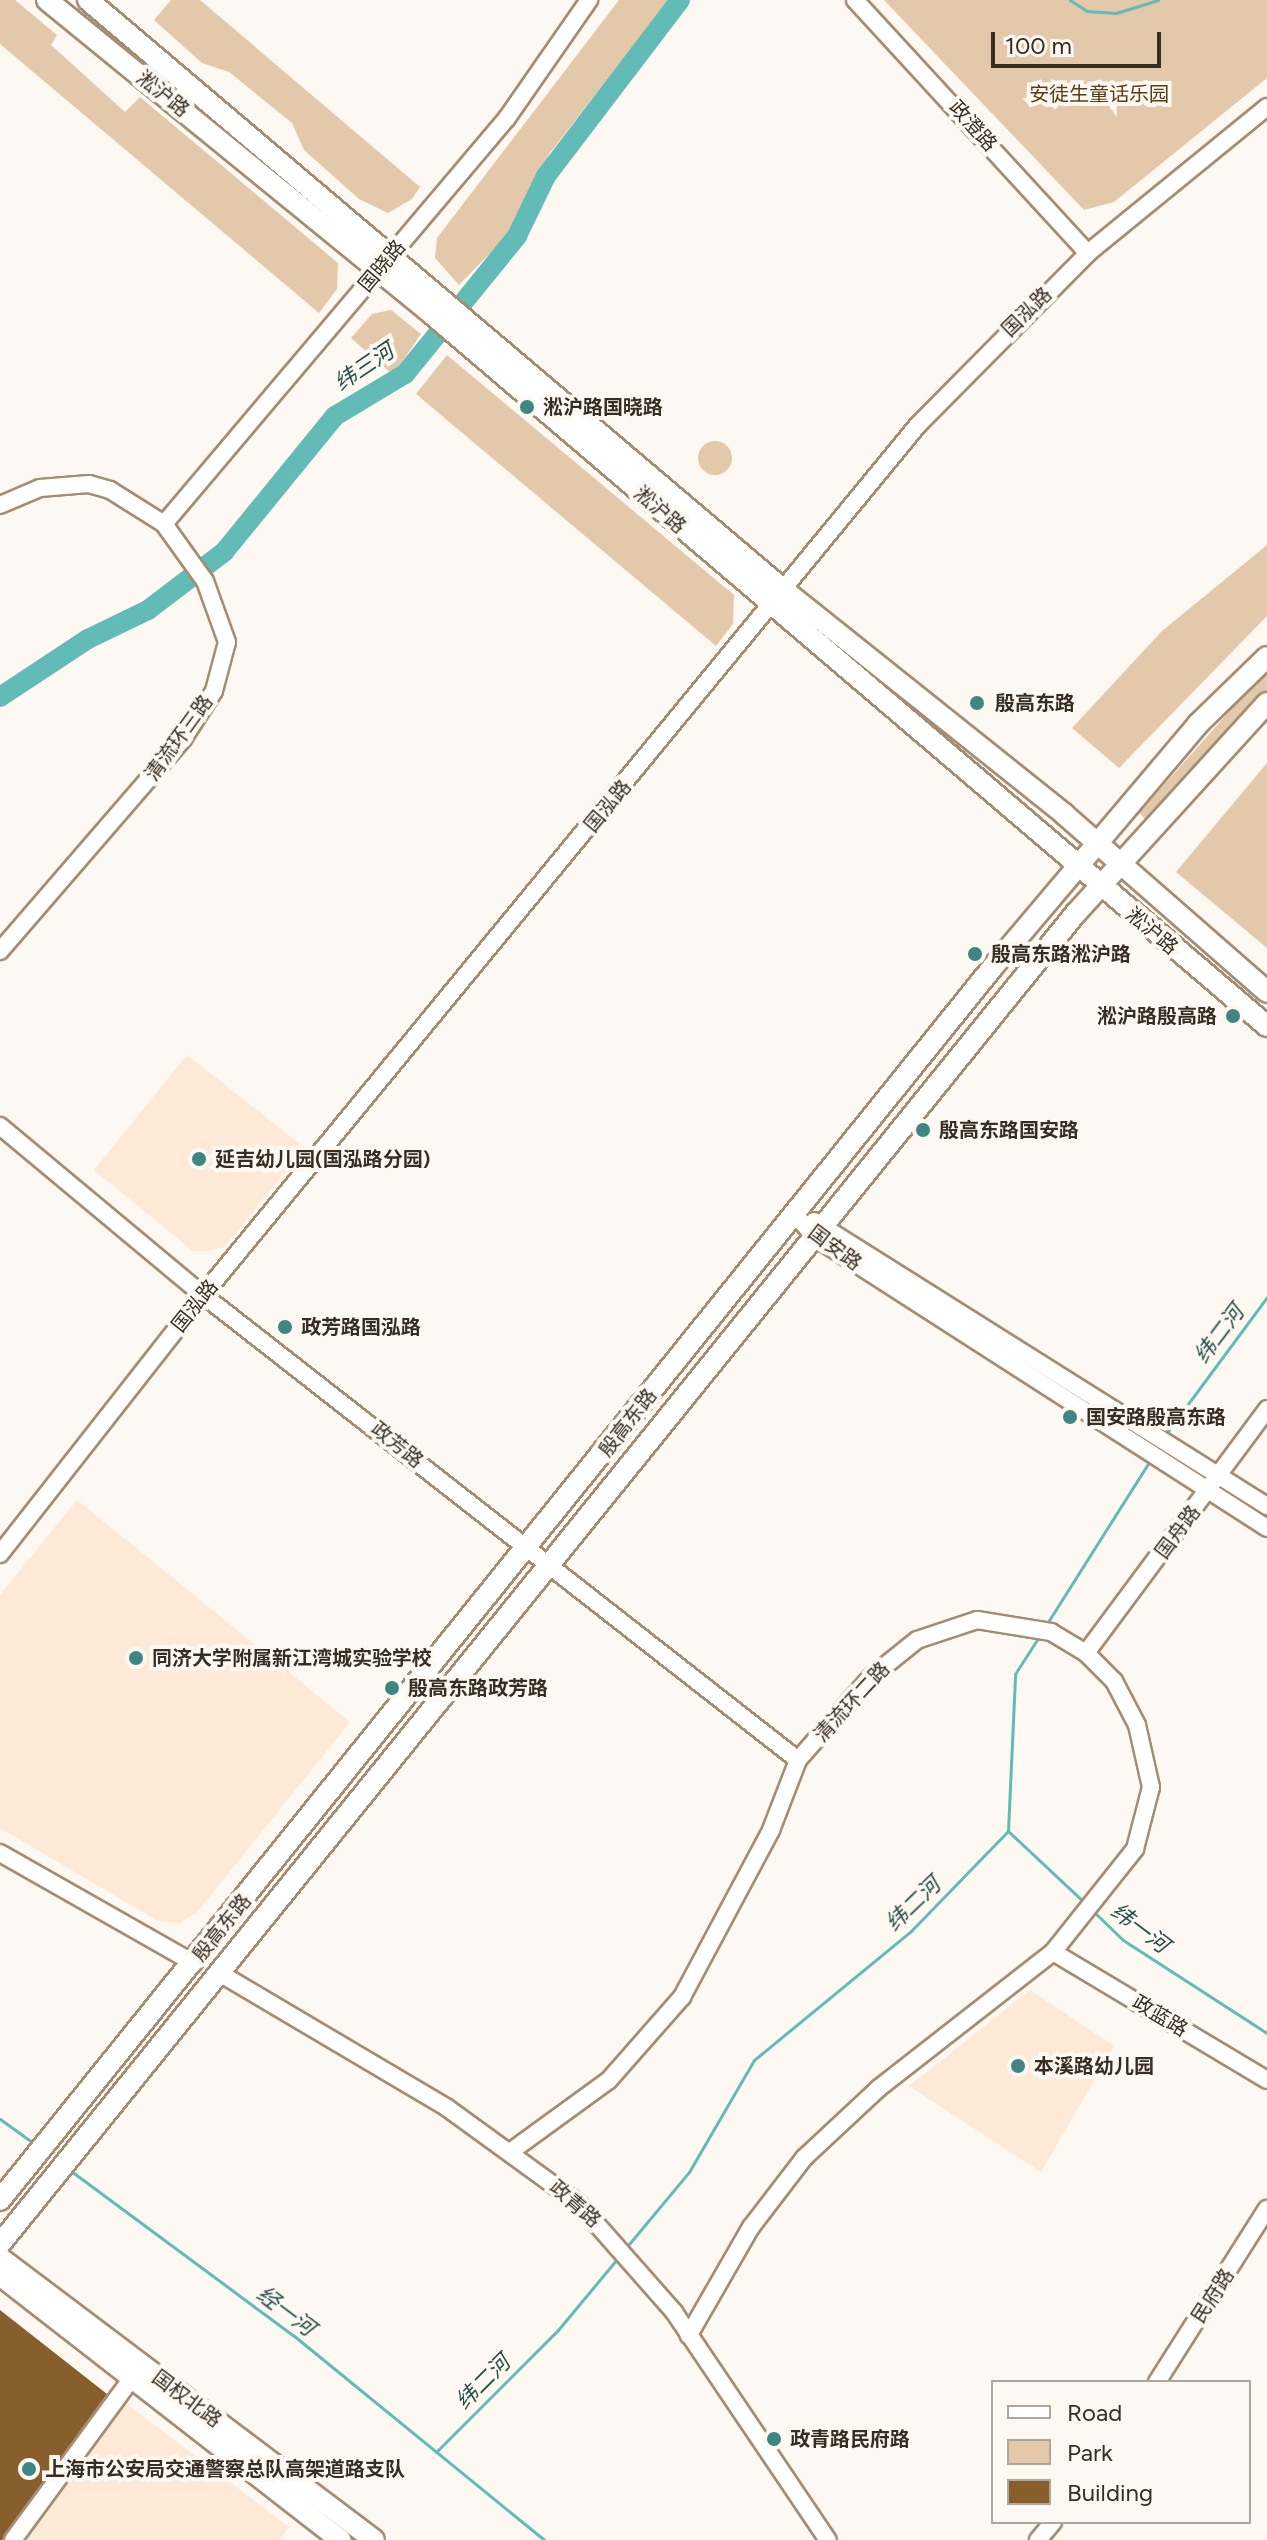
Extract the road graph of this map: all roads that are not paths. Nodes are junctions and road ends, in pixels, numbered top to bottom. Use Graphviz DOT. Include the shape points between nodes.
graph roads {
  1 [pos="47,0"];
  2 [pos="88,0"];
  3 [pos="589,0"];
  4 [pos="855,0"];
  5 [pos="1267,107"];
  6 [pos="1088,253"];
  7 [pos="393,254"];
  8 [pos="379,271"];
  9 [pos="440,308"];
  10 [pos="0,505"];
  11 [pos="164,524"];
  12 [pos="779,599"];
  13 [pos="1267,657"];
  14 [pos="1267,703"];
  15 [pos="1097,843"];
  16 [pos="1079,865"];
  17 [pos="1119,865"];
  18 [pos="1103,886"];
  19 [pos="0,951"];
  20 [pos="1267,992"];
  21 [pos="1267,1026"];
  22 [pos="0,1126"];
  23 [pos="794,1213"];
  24 [pos="820,1232"];
  25 [pos="203,1295"];
  26 [pos="1267,1409"];
  27 [pos="1181,1462"];
  28 [pos="1220,1475"];
  29 [pos="1209,1491"];
  30 [pos="1267,1506"];
  31 [pos="1267,1528"];
  32 [pos="528,1551"];
  33 [pos="0,1554"];
  34 [pos="549,1568"];
  35 [pos="1086,1653"];
  36 [pos="798,1760"];
  37 [pos="0,1853"];
  38 [pos="1053,1952"];
  39 [pos="194,1963"];
  40 [pos="221,1974"];
  41 [pos="1267,2080"];
  42 [pos="510,2152"];
  43 [pos="0,2200"];
  44 [pos="1267,2209"];
  45 [pos="0,2244"];
  46 [pos="0,2258"];
  47 [pos="0,2275"];
  48 [pos="689,2335"];
  49 [pos="1158,2380"];
  50 [pos="130,2381"];
  51 [pos="1051,2524"];
  52 [pos="13,2540"];
  53 [pos="341,2540"];
  54 [pos="374,2540"];
  55 [pos="828,2540"];
  56 [pos="1038,2540"];
  1 -- 8 [label="main road, 淞沪路"];
  2 -- 7 [label="main road, 淞沪路"];
  3 -- 7 [label="street, 国晓路" via="507,118"];
  4 -- 6 [label="street, 政澄路"];
  5 -- 6 [label="street, 国泓路"];
  6 -- 12 [label="street, 国泓路" via="963,375"];
  7 -- 8 [label="street, 国晓路"];
  7 -- 9 [label="main road, 淞沪路"];
  8 -- 9 [label="main road, 淞沪路"];
  8 -- 11 [label="street, 国晓路"];
  9 -- 12 [label="main road, 淞沪路"];
  10 -- 11 [label="street, 清流环三路" via="40,488 89,484"];
  11 -- 19 [label="street, 清流环三路" via="218,611 227,642 224,666 202,711 60,888"];
  12 -- 15 [label="main road, 淞沪路"];
  12 -- 16 [label="main road, 淞沪路"];
  12 -- 25 [label="street, 国泓路"];
  13 -- 15 [label="main road, 殷高东路" via="1198,724"];
  14 -- 17 [label="main road, 殷高东路"];
  15 -- 16 [label="main road, 殷高东路"];
  15 -- 17 [label="main road, 淞沪路"];
  16 -- 18 [label="main road, 淞沪路"];
  16 -- 23 [label="main road, 殷高东路"];
  17 -- 18 [label="main road, 殷高东路"];
  17 -- 20 [label="main road, 淞沪路"];
  18 -- 21 [label="main road, 淞沪路"];
  18 -- 24 [label="main road, 殷高东路"];
  22 -- 25 [label="street, 政芳路"];
  23 -- 24 [label="street, 国安路"];
  23 -- 32 [label="main road, 殷高东路"];
  24 -- 27 [label="street, 国安路"];
  24 -- 34 [label="main road, 殷高东路"];
  25 -- 32 [label="street, 政芳路"];
  25 -- 33 [label="street, 国泓路"];
  26 -- 28 [label="street, 国舟路"];
  27 -- 28 [label="street, 国安路"];
  27 -- 29 [label="street, 国安路"];
  28 -- 29 [label="street, 国舟路"];
  28 -- 30 [label="street, 国安路"];
  29 -- 31 [label="street, 国安路"];
  29 -- 35 [label="street, 国舟路"];
  32 -- 34 [label="street, 政芳路"];
  32 -- 39 [label="main road, 殷高东路"];
  34 -- 36 [label="street, 政芳路"];
  34 -- 40 [label="main road, 殷高东路"];
  35 -- 36 [label="street, 清流环二路" via="1051,1632 977,1620 905,1647"];
  35 -- 38 [label="street, 清流环二路" via="1114,1681 1137,1725 1151,1787 1135,1849 1100,1900"];
  36 -- 42 [label="street, 清流环二路" via="771,1830 682,1997 609,2080"];
  37 -- 39 [label="street"];
  38 -- 41 [label="street, 政蓝路"];
  38 -- 48 [label="street, 清流环二路" via="879,2088 804,2158 751,2227"];
  39 -- 43 [label="main road, 殷高东路"];
  40 -- 42 [label="street, 政青路" via="446,2107"];
  40 -- 45 [label="main road, 殷高东路"];
  42 -- 48 [label="street, 政青路" via="613,2238"];
  44 -- 49 [label="street, 民府路"];
  46 -- 54 [label="main road, 国权北路"];
  47 -- 50 [label="main road, 国权北路"];
  48 -- 55 [label="street, 政青路"];
  50 -- 52 [label="street"];
  50 -- 53 [label="main road, 国权北路"];
  51 -- 56 [label="street"];
}
